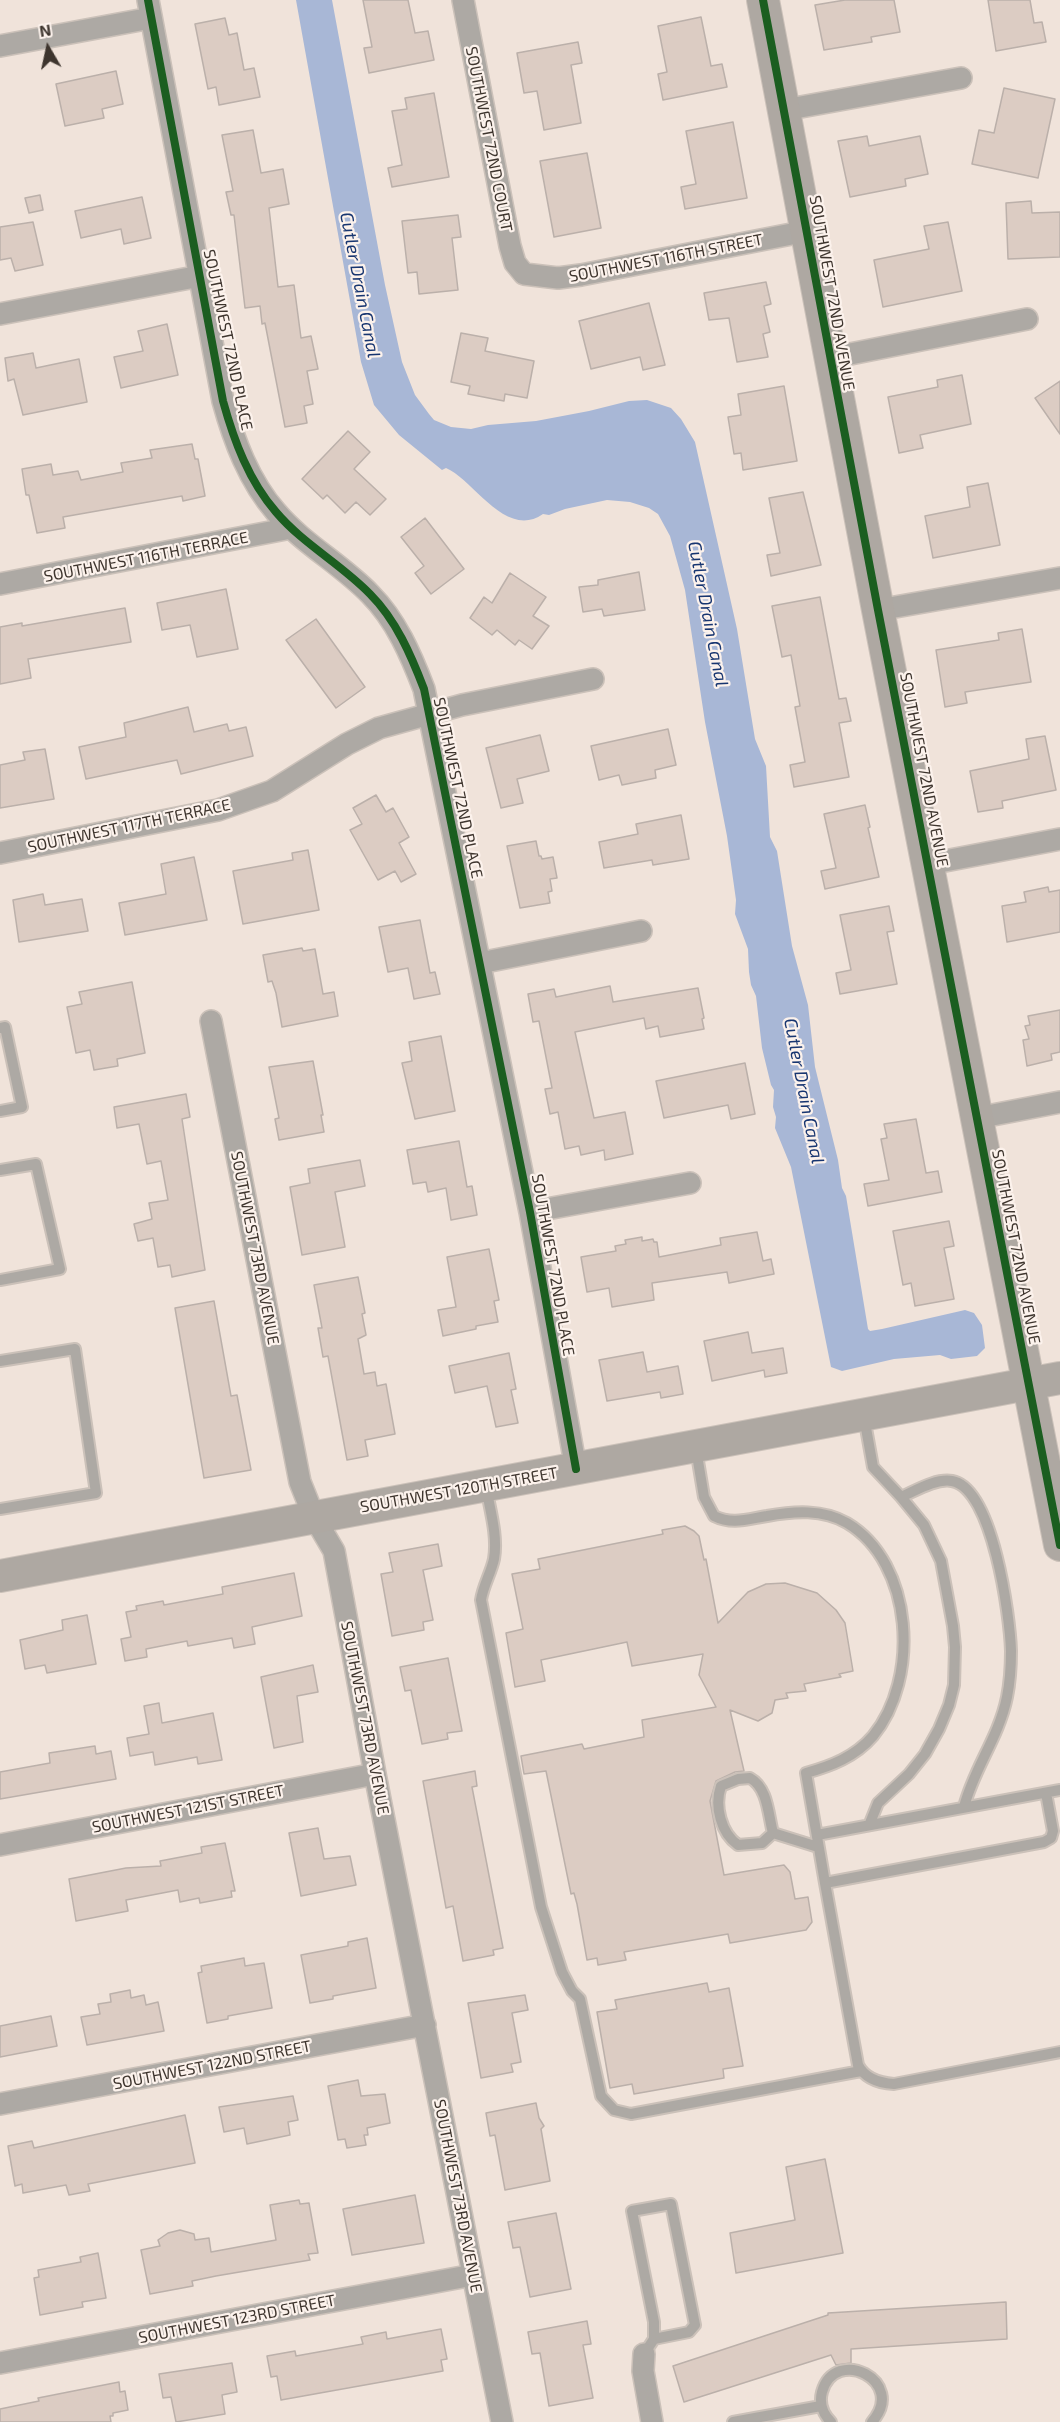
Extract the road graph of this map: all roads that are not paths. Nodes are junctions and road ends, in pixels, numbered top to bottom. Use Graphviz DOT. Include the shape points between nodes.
graph roads {
  1 [pos="463,0"];
  2 [pos="763,0"];
  3 [pos="149,9"];
  4 [pos="0,46"];
  5 [pos="961,78"];
  6 [pos="784,110"];
  7 [pos="807,231"];
  8 [pos="524,274"];
  9 [pos="200,276"];
  10 [pos="0,314"];
  11 [pos="1027,319"];
  12 [pos="830,358"];
  13 [pos="291,528"];
  14 [pos="1060,578"];
  15 [pos="0,584"];
  16 [pos="878,610"];
  17 [pos="593,679"];
  18 [pos="429,713"];
  19 [pos="1060,839"];
  20 [pos="0,853"];
  21 [pos="928,864"];
  22 [pos="641,931"];
  23 [pos="480,963"];
  24 [pos="211,1021"];
  25 [pos="0,1028"];
  26 [pos="1060,1102"];
  27 [pos="0,1111"];
  28 [pos="977,1118"];
  29 [pos="0,1170"];
  30 [pos="690,1183"];
  31 [pos="530,1212"];
  32 [pos="0,1280"];
  33 [pos="0,1361"];
  34 [pos="1060,1378"];
  35 [pos="1029,1384"];
  36 [pos="863,1414"];
  37 [pos="695,1445"];
  38 [pos="576,1469"];
  39 [pos="485,1485"];
  40 [pos="901,1497"];
  41 [pos="0,1509"];
  42 [pos="314,1517"];
  43 [pos="1060,1545"];
  44 [pos="2,1573"];
  45 [pos="375,1774"];
  46 [pos="1060,1790"];
  47 [pos="1046,1793"];
  48 [pos="964,1807"];
  49 [pos="870,1823"];
  50 [pos="773,1833"];
  51 [pos="816,1834"];
  52 [pos="0,1845"];
  53 [pos="818,1847"];
  54 [pos="825,1883"];
  55 [pos="425,2025"];
  56 [pos="1060,2052"];
  57 [pos="861,2071"];
  58 [pos="0,2104"];
  59 [pos="473,2275"];
  60 [pos="649,2346"];
  61 [pos="0,2363"];
  62 [pos="821,2406"];
  63 [pos="502,2422"];
  64 [pos="652,2422"];
  65 [pos="733,2422"];
  66 [pos="831,2422"];
  67 [pos="872,2422"];
  1 -- 8 [label="street, SOUTHWEST 72ND COURT" via="510,246 515,263"];
  2 -- 6 [label="street, SOUTHWEST 72ND AVENUE"];
  3 -- 4 [label="street"];
  3 -- 9 [label="street, SOUTHWEST 72ND PLACE"];
  5 -- 6 [label="street"];
  6 -- 7 [label="street, SOUTHWEST 72ND AVENUE"];
  7 -- 8 [label="street, SOUTHWEST 116TH STREET" via="581,275 558,278"];
  7 -- 12 [label="street, SOUTHWEST 72ND AVENUE"];
  9 -- 10 [label="street"];
  9 -- 13 [label="street, SOUTHWEST 72ND PLACE" via="223,401 237,446 265,498"];
  11 -- 12 [label="street"];
  12 -- 16 [label="street, SOUTHWEST 72ND AVENUE"];
  13 -- 15 [label="street, SOUTHWEST 116TH TERRACE"];
  13 -- 18 [label="street, SOUTHWEST 72ND PLACE" via="364,588 387,614 410,654"];
  14 -- 16 [label="street"];
  16 -- 21 [label="street, SOUTHWEST 72ND AVENUE"];
  17 -- 18 [label="street, SOUTHWEST 117TH TERRACE"];
  18 -- 20 [label="street, SOUTHWEST 117TH TERRACE" via="379,728 272,791 242,802 192,817"];
  18 -- 23 [label="street, SOUTHWEST 72ND PLACE"];
  19 -- 21 [label="street"];
  21 -- 28 [label="street, SOUTHWEST 72ND AVENUE"];
  22 -- 23 [label="street"];
  23 -- 31 [label="street, SOUTHWEST 72ND PLACE"];
  24 -- 42 [label="street, SOUTHWEST 73RD AVENUE" via="300,1482"];
  25 -- 27 [label="lane" via="5,1027 22,1107"];
  26 -- 28 [label="street"];
  28 -- 35 [label="street, SOUTHWEST 72ND AVENUE"];
  29 -- 32 [label="lane" via="36,1164 60,1269"];
  30 -- 31 [label="street"];
  31 -- 38 [label="street, SOUTHWEST 72ND PLACE"];
  33 -- 41 [label="lane" via="75,1349 96,1493"];
  34 -- 35 [label="street, SOUTHWEST 120TH STREET"];
  35 -- 36 [label="street, SOUTHWEST 120TH STREET"];
  35 -- 43 [label="street, SOUTHWEST 72ND AVENUE"];
  36 -- 37 [label="street, SOUTHWEST 120TH STREET"];
  36 -- 40 [label="lane" via="873,1467"];
  37 -- 38 [label="street, SOUTHWEST 120TH STREET"];
  37 -- 51 [label="lane" via="704,1497 714,1515 733,1522 795,1513 833,1516 861,1533 876,1549 896,1588 904,1644 898,1686 880,1726 859,1749 806,1773"];
  38 -- 39 [label="street, SOUTHWEST 120TH STREET"];
  39 -- 42 [label="street, SOUTHWEST 120TH STREET"];
  39 -- 57 [label="lane" via="495,1545 481,1600 541,1907 562,1972 579,1999 601,2096 614,2110 631,2114"];
  40 -- 48 [label="lane" via="942,1481 963,1486 983,1515 999,1569 1010,1641 1007,1697 995,1738 969,1787"];
  40 -- 49 [label="lane" via="924,1525 941,1561 956,1647 954,1685 939,1729 925,1754 878,1803"];
  42 -- 44 [label="street, SOUTHWEST 120TH STREET"];
  42 -- 45 [label="street, SOUTHWEST 73RD AVENUE" via="334,1551"];
  45 -- 52 [label="street, SOUTHWEST 121ST STREET"];
  45 -- 55 [label="street, SOUTHWEST 73RD AVENUE"];
  46 -- 47 [label="lane"];
  47 -- 48 [label="lane"];
  47 -- 54 [label="lane" via="1053,1831 1044,1842"];
  48 -- 49 [label="lane"];
  49 -- 51 [label="lane"];
  50 -- 50 [label="lane" via="759,1783 750,1778 721,1786 719,1805 730,1840 752,1846 762,1844"];
  50 -- 53 [label="lane"];
  51 -- 53 [label="lane"];
  53 -- 54 [label="lane"];
  54 -- 57 [label="lane"];
  55 -- 58 [label="street, SOUTHWEST 122ND STREET"];
  55 -- 59 [label="street, SOUTHWEST 73RD AVENUE"];
  56 -- 57 [label="lane" via="894,2084 876,2081"];
  59 -- 61 [label="street, SOUTHWEST 123RD STREET"];
  59 -- 63 [label="street, SOUTHWEST 73RD AVENUE"];
  60 -- 60 [label="lane" via="654,2322 632,2211 671,2204 694,2325 689,2332"];
  60 -- 64 [label="street" via="643,2372"];
  62 -- 65 [label="lane"];
  62 -- 66 [label="lane"];
  62 -- 67 [label="lane" via="823,2389 835,2374 844,2370 864,2373 879,2387 881,2396 881,2407"];
}
